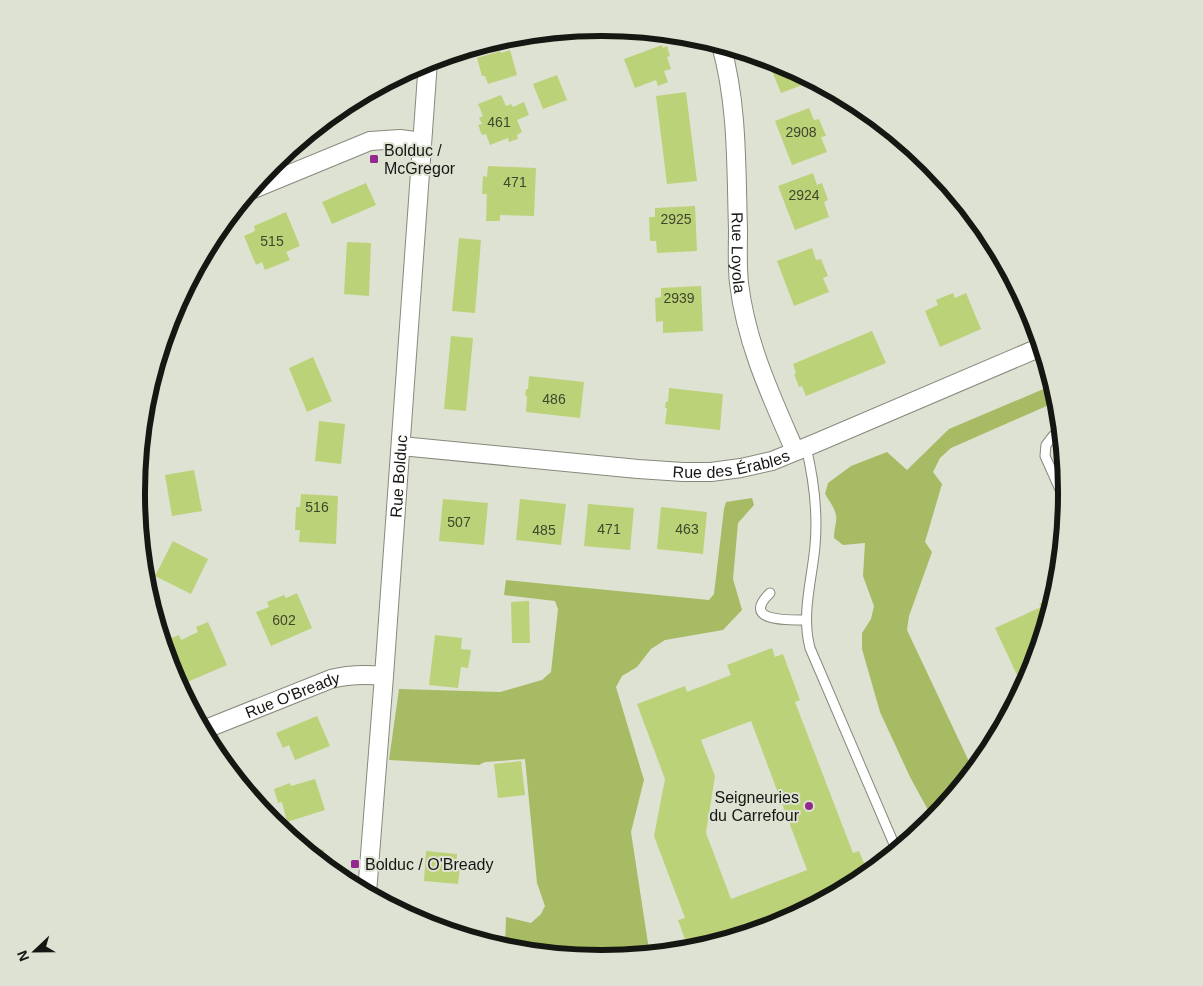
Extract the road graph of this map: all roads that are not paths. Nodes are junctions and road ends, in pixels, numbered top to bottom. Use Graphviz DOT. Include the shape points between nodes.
graph roads {
  1 [pos="722,53"];
  2 [pos="427,71"];
  3 [pos="422,142"];
  4 [pos="266,184"];
  5 [pos="1035,350"];
  6 [pos="1054,437"];
  7 [pos="401,446"];
  8 [pos="800,449"];
  9 [pos="1058,484"];
  10 [pos="770,593"];
  11 [pos="806,620"];
  12 [pos="384,676"];
  13 [pos="210,727"];
  14 [pos="894,844"];
  15 [pos="368,886"];
  1 -- 8 [label="street, Rue Loyola" via="732,92 735,123 739,282 745,321 764,380"];
  2 -- 3 [label="street, Rue Bolduc"];
  3 -- 4 [label="street" via="400,139 370,141"];
  3 -- 7 [label="street, Rue Bolduc"];
  5 -- 8 [label="street, Rue des Érables"];
  6 -- 9 [label="lane" via="1046,445 1045,456"];
  7 -- 8 [label="street, Rue des Érables" via="682,472 741,468"];
  7 -- 12 [label="street, Rue Bolduc"];
  8 -- 11 [label="lane" via="813,475 816,516"];
  10 -- 11 [label="lane" via="762,605 765,616"];
  11 -- 14 [label="lane" via="810,648"];
  12 -- 13 [label="street, Rue O'Bready" via="362,673 331,679"];
  12 -- 15 [label="street, Rue Bolduc"];
}
